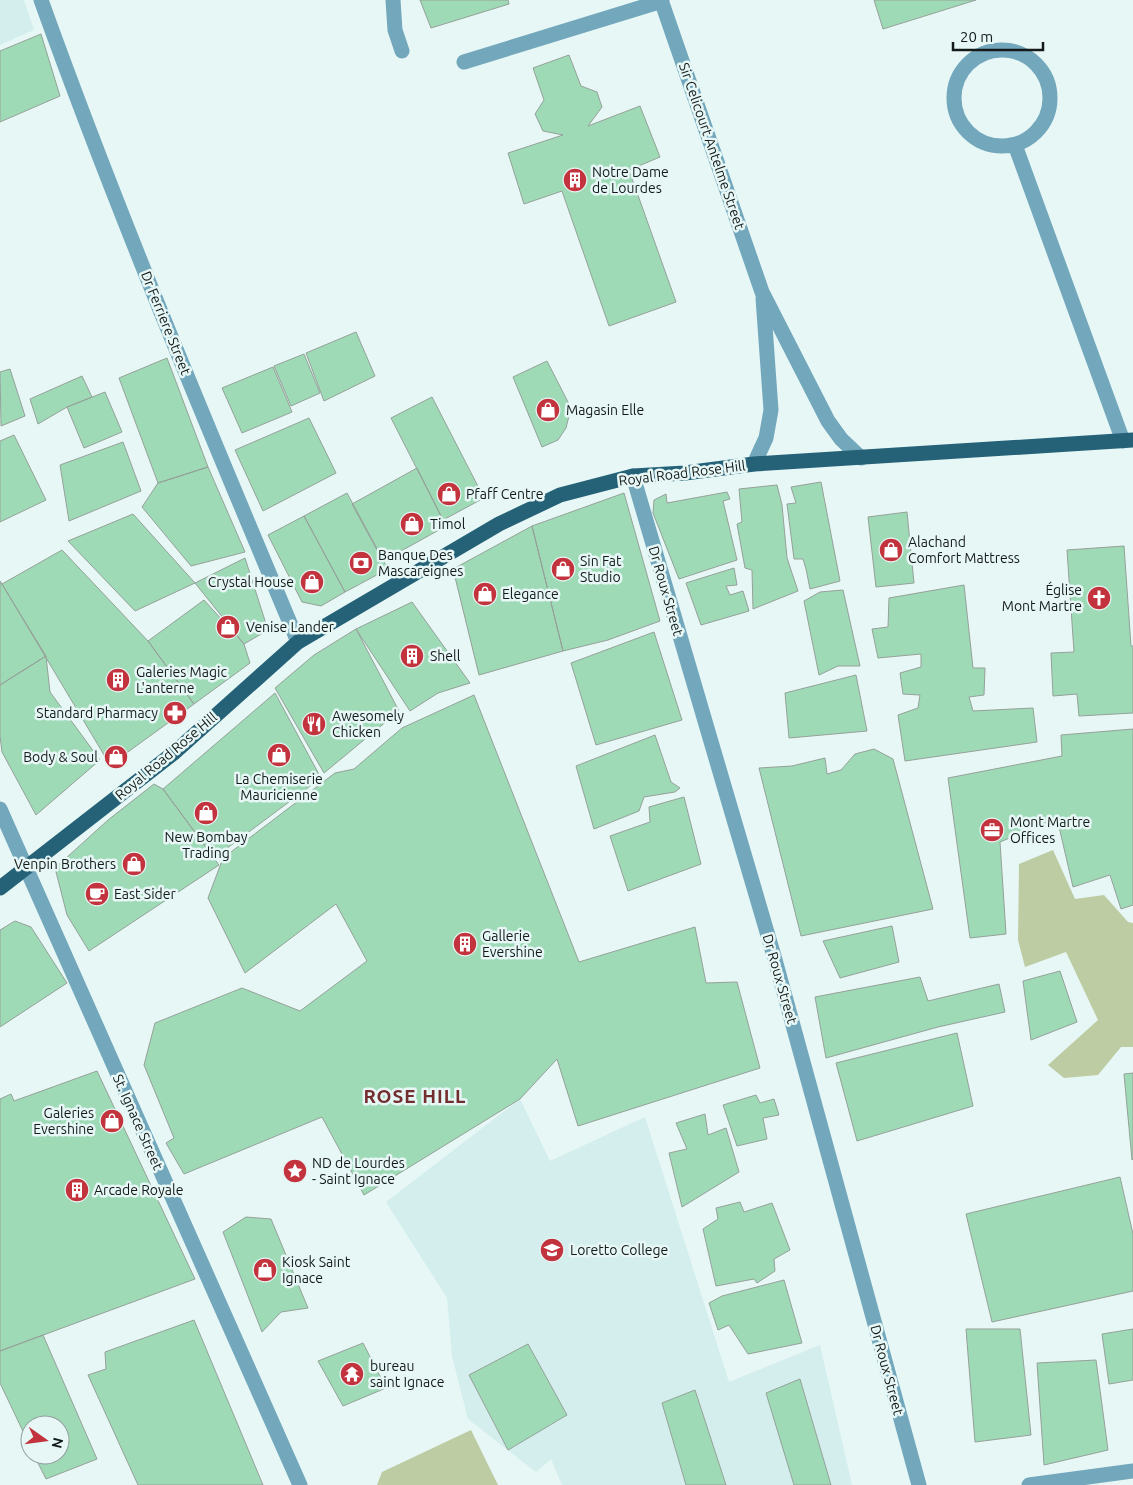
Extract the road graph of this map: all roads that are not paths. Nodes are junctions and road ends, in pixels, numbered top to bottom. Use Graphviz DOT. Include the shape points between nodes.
graph roads {
  1 [pos="42,0"];
  2 [pos="393,0"];
  3 [pos="662,1"];
  4 [pos="402,51"];
  5 [pos="464,62"];
  6 [pos="1015,145"];
  7 [pos="762,292"];
  8 [pos="1128,441"];
  9 [pos="861,458"];
  10 [pos="754,464"];
  11 [pos="633,476"];
  12 [pos="298,642"];
  13 [pos="0,810"];
  14 [pos="25,868"];
  15 [pos="0,888"];
  16 [pos="1133,1471"];
  17 [pos="300,1485"];
  18 [pos="919,1485"];
  19 [pos="1029,1485"];
  1 -- 12 [label="street, Dr Ferriere Street" via="169,334"];
  2 -- 4 [label="street" via="395,30"];
  3 -- 5 [label="street"];
  3 -- 7 [label="street, Sir Celicourt Antelme Street"];
  6 -- 6 [label="street" via="999,147 982,143 958,120 954,87 973,59 988,52 1005,50 1021,54 1035,63 1045,77 1050,93 1049,110 1042,125 1031,137"];
  6 -- 8 [label="street"];
  7 -- 9 [label="street, Sir Celicourt Antelme Street" via="828,421"];
  7 -- 10 [label="street, Sir Celicourt Antelme Street" via="771,410 766,438"];
  8 -- 9 [label="main road, Royal Road Rose Hill"];
  9 -- 10 [label="main road, Royal Road Rose Hill"];
  10 -- 11 [label="main road, Royal Road Rose Hill"];
  11 -- 12 [label="main road, Royal Road Rose Hill" via="560,495 498,524"];
  11 -- 18 [label="street, Dr Roux Street" via="774,956"];
  12 -- 14 [label="main road, Royal Road Rose Hill" via="175,752"];
  13 -- 14 [label="street, St. Ignace Street"];
  14 -- 15 [label="main road, Royal Road Rose Hill"];
  14 -- 17 [label="street, St. Ignace Street"];
  16 -- 19 [label="street"];
}
